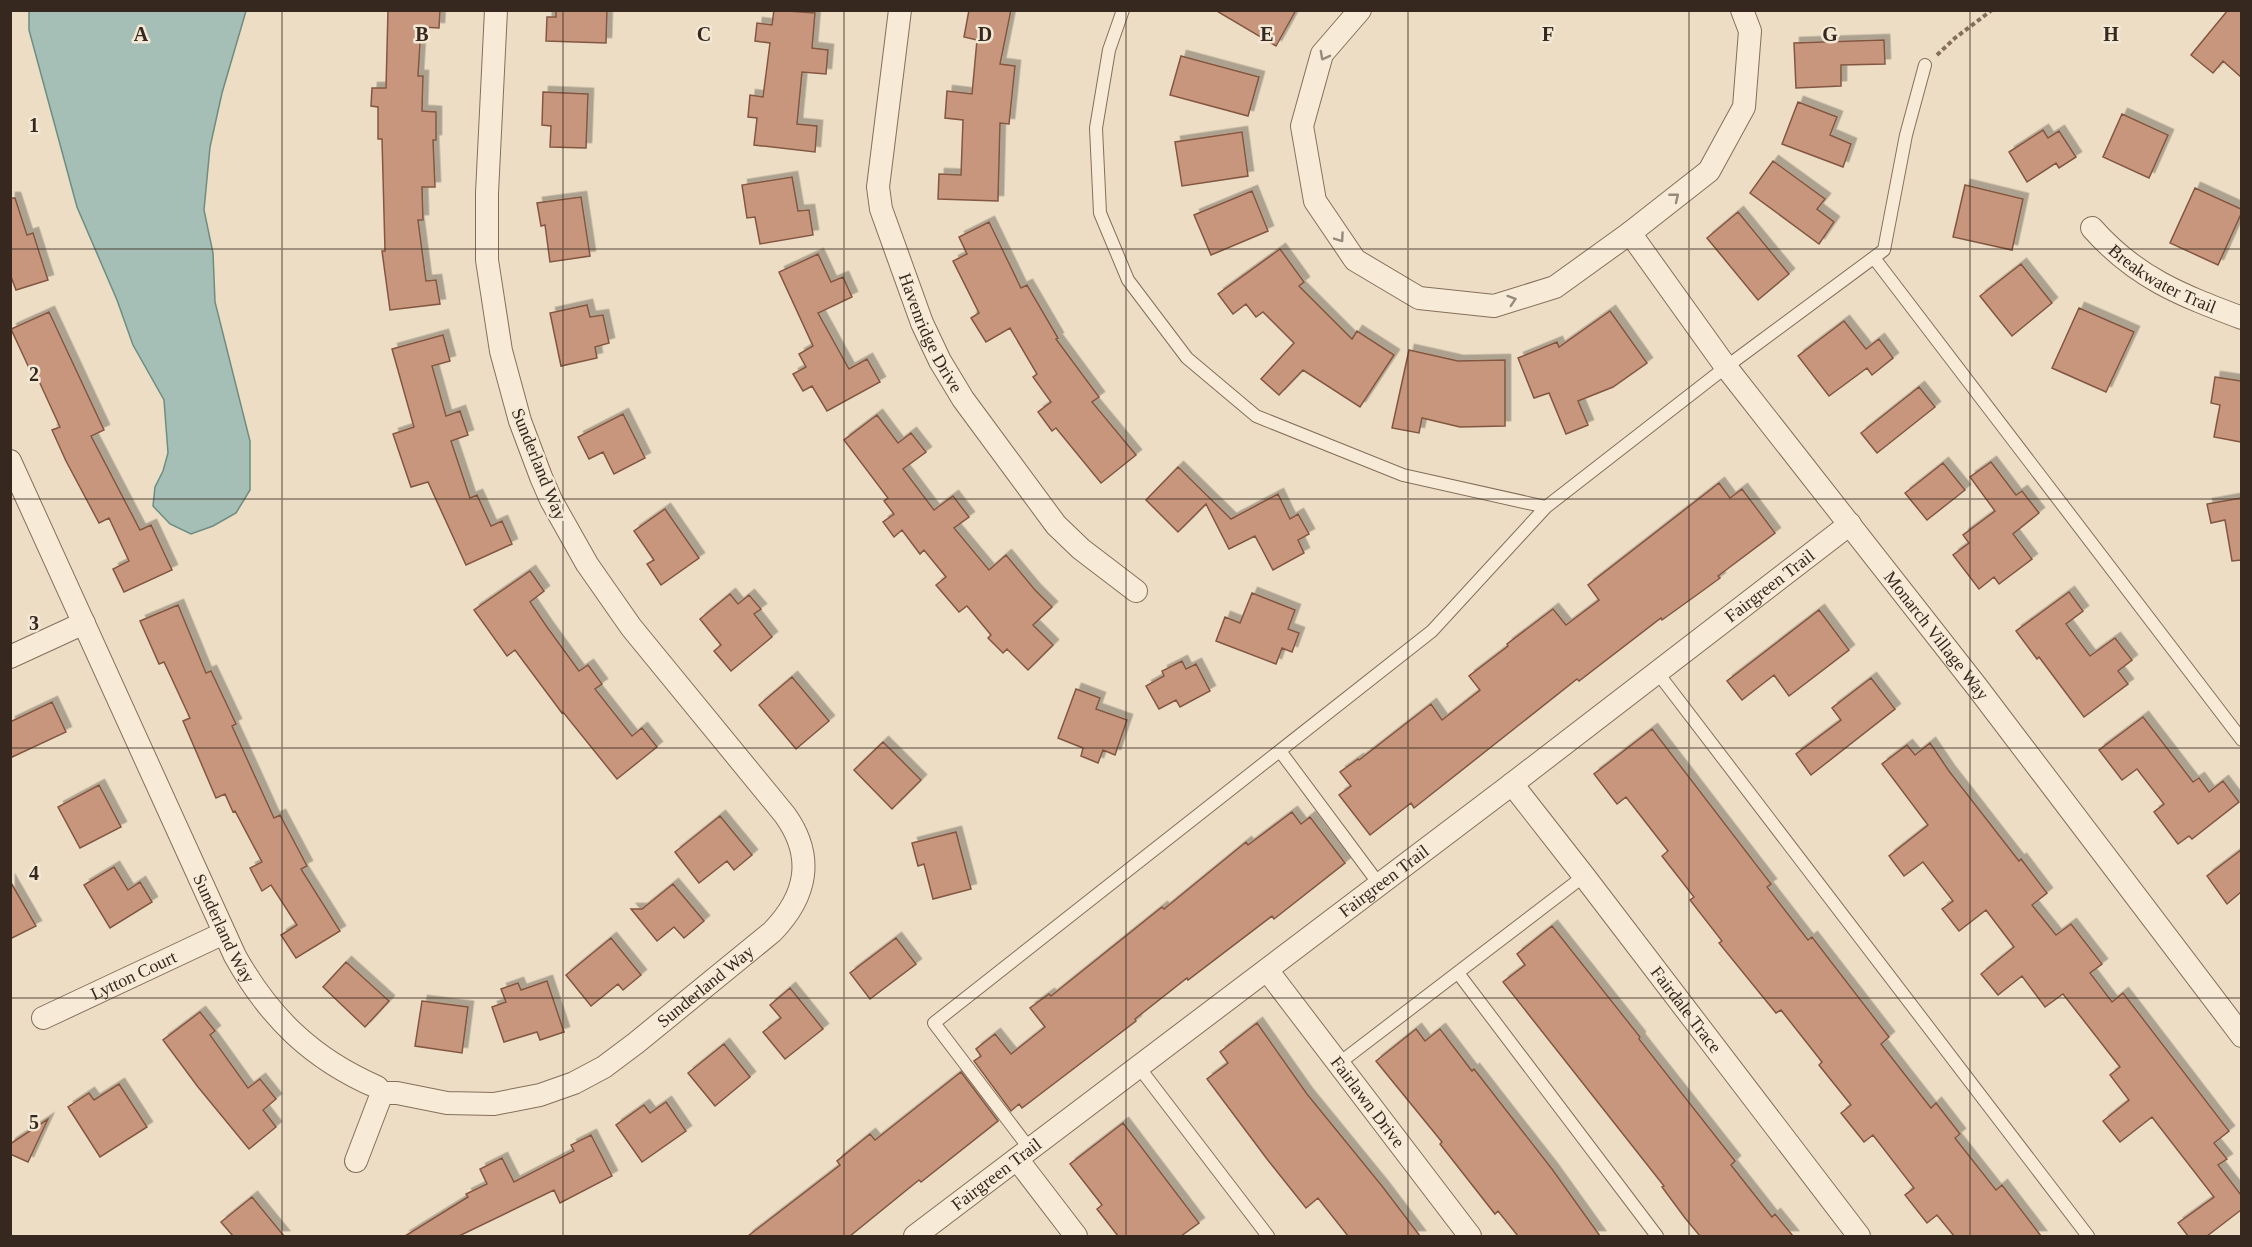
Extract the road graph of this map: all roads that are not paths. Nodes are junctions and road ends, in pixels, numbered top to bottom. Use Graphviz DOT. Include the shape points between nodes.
graph roads {
  1 [pos="496,10"];
  2 [pos="900,10"];
  3 [pos="1123,10"];
  4 [pos="1360,10"];
  5 [pos="1742,10"];
  6 [pos="1925,65"];
  7 [pos="2092,228"];
  8 [pos="1630,233"];
  9 [pos="1874,258"];
  10 [pos="2241,318"];
  11 [pos="1726,367"];
  12 [pos="10,461"];
  13 [pos="1546,507"];
  14 [pos="1850,524"];
  15 [pos="1136,591"];
  16 [pos="84,623"];
  17 [pos="10,657"];
  18 [pos="1657,672"];
  19 [pos="2241,740"];
  20 [pos="1280,751"];
  21 [pos="1512,784"];
  22 [pos="1584,876"];
  23 [pos="1379,884"];
  24 [pos="224,933"];
  25 [pos="1267,970"];
  26 [pos="1458,973"];
  27 [pos="43,1018"];
  28 [pos="2241,1036"];
  29 [pos="1338,1064"];
  30 [pos="1138,1066"];
  31 [pos="382,1093"];
  32 [pos="1023,1154"];
  33 [pos="356,1161"];
  34 [pos="915,1236"];
  35 [pos="1076,1236"];
  36 [pos="1268,1236"];
  37 [pos="1470,1236"];
  38 [pos="1656,1236"];
  39 [pos="1859,1236"];
  40 [pos="2088,1236"];
  1 -- 31 [label="street, Sunderland Way" via="487,250 501,351 520,421 541,477 576,547 631,627 789,821 802,848 802,876 796,902 772,932 627,1050 574,1083 494,1104 447,1103"];
  2 -- 15 [label="street, Havenridge Drive" via="878,187 881,209 922,322 963,399 1047,515 1081,549"];
  3 -- 13 [label="lane" via="1109,50 1096,128 1100,213 1128,280 1187,358 1256,416 1403,475"];
  4 -- 8 [label="street, one-way" via="1322,54 1302,126 1315,201 1355,260 1419,298 1494,306 1555,286"];
  8 -- 5 [label="street, one-way" via="1708,171 1744,107 1750,31"];
  6 -- 9 [label="lane" via="1906,135 1884,250"];
  7 -- 10 [label="street, Breakwater Trail" via="2111,249 2152,279"];
  8 -- 11 [label="street, Monarch Village Way"];
  9 -- 11 [label="lane"];
  9 -- 19 [label="lane"];
  11 -- 13 [label="lane"];
  11 -- 14 [label="street, Monarch Village Way"];
  12 -- 16 [label="street, Sunderland Way"];
  13 -- 20 [label="lane" via="1432,631"];
  14 -- 18 [label="street, Fairgreen Trail"];
  14 -- 28 [label="street, Monarch Village Way"];
  16 -- 17 [label="street"];
  16 -- 24 [label="street, Sunderland Way"];
  18 -- 21 [label="street, Fairgreen Trail"];
  18 -- 40 [label="lane"];
  20 -- 23 [label="lane"];
  20 -- 32 [label="lane" via="934,1023"];
  21 -- 22 [label="street, Fairdale Trace"];
  21 -- 23 [label="street, Fairgreen Trail"];
  22 -- 26 [label="lane"];
  22 -- 39 [label="street, Fairdale Trace"];
  23 -- 25 [label="street, Fairgreen Trail"];
  24 -- 27 [label="street, Lytton Court"];
  24 -- 31 [label="street, Sunderland Way" via="262,999 289,1029 330,1064"];
  25 -- 29 [label="street, Fairlawn Drive"];
  25 -- 30 [label="street, Fairgreen Trail"];
  26 -- 29 [label="lane"];
  26 -- 38 [label="lane"];
  29 -- 37 [label="street, Fairlawn Drive"];
  30 -- 32 [label="street, Fairgreen Trail"];
  30 -- 36 [label="lane"];
  31 -- 33 [label="street"];
  32 -- 34 [label="street, Fairgreen Trail"];
  32 -- 35 [label="street"];
}
